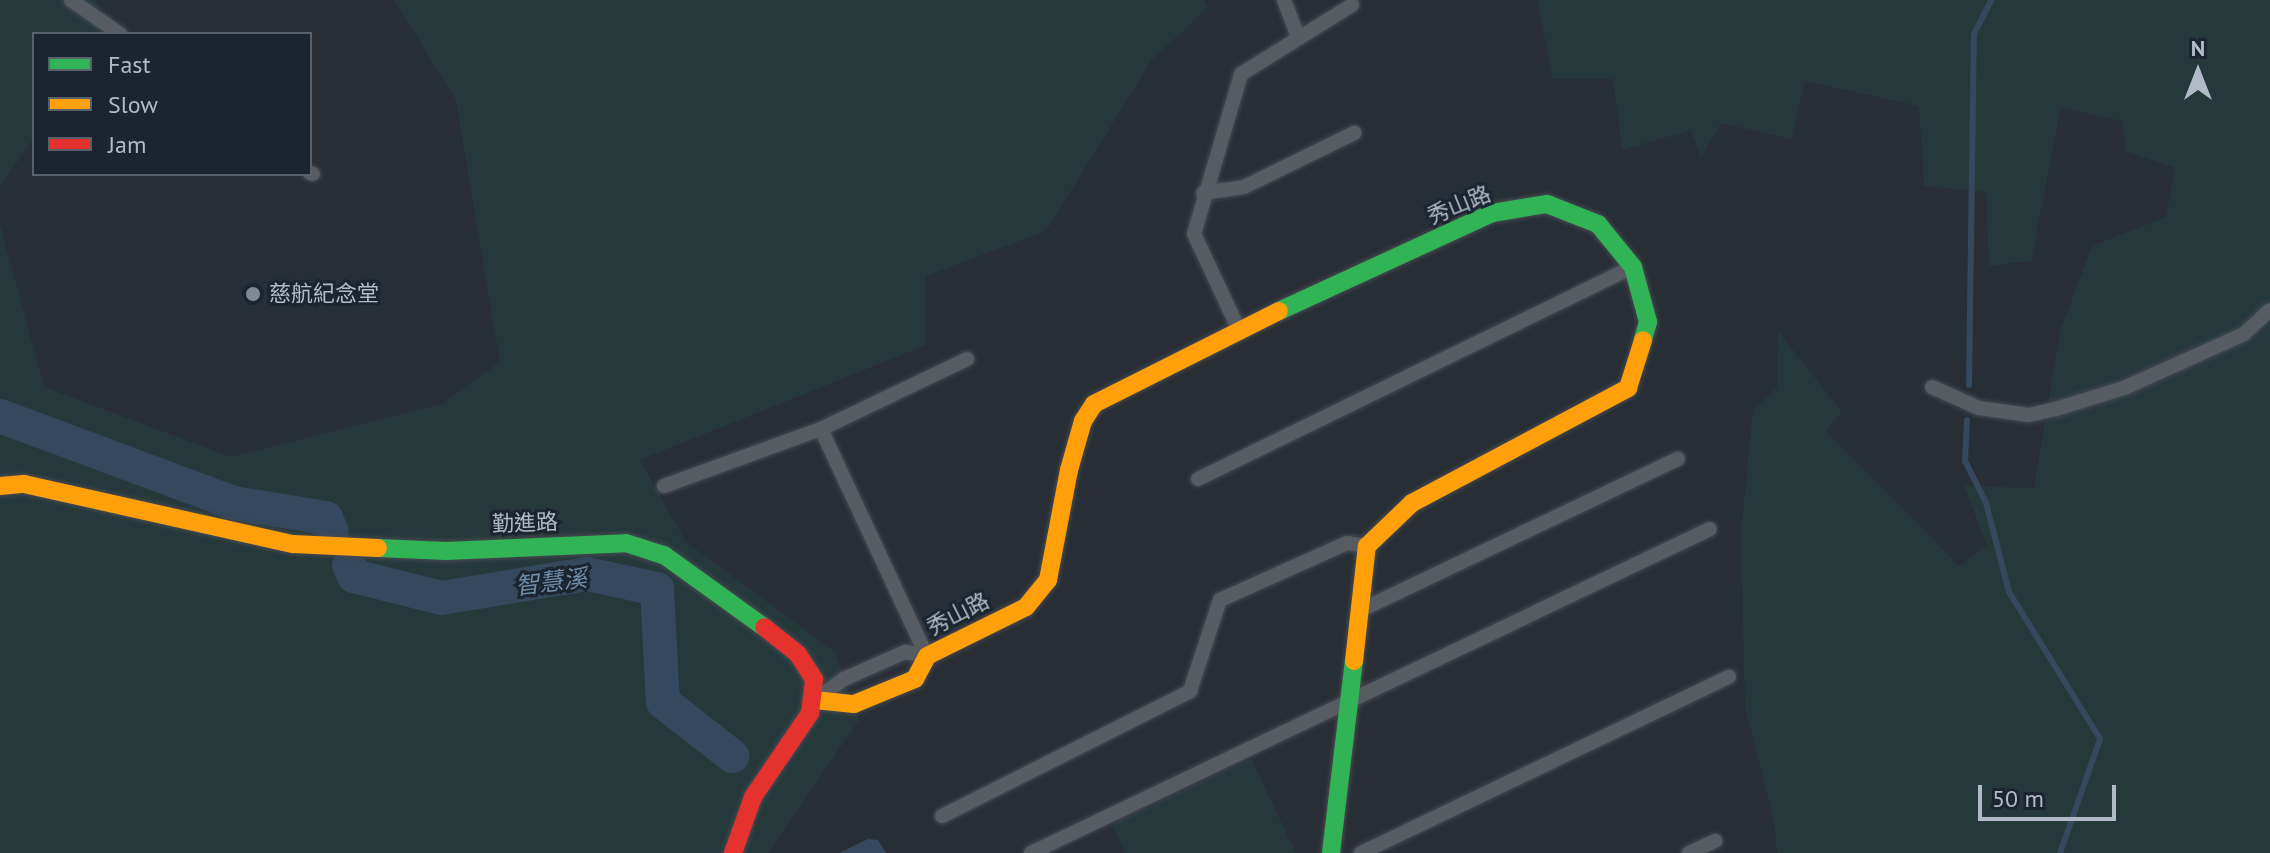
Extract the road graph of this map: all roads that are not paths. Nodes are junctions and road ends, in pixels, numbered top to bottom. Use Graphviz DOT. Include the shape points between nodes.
graph roads {
  1 [pos="71,0"];
  2 [pos="1284,0"];
  3 [pos="1352,5"];
  4 [pos="117,32"];
  5 [pos="1298,36"];
  6 [pos="1354,133"];
  7 [pos="1203,193"];
  8 [pos="1633,267"];
  9 [pos="2270,310"];
  10 [pos="1239,330"];
  11 [pos="967,359"];
  12 [pos="1932,387"];
  13 [pos="821,429"];
  14 [pos="1678,459"];
  15 [pos="1198,479"];
  16 [pos="0,486"];
  17 [pos="664,486"];
  18 [pos="1710,529"];
  19 [pos="1367,546"];
  20 [pos="1361,610"];
  21 [pos="927,656"];
  22 [pos="1729,677"];
  23 [pos="1352,695"];
  24 [pos="815,700"];
  25 [pos="942,816"];
  26 [pos="1715,841"];
  27 [pos="733,853"];
  28 [pos="1031,853"];
  29 [pos="1331,853"];
  30 [pos="1361,853"];
  31 [pos="1689,853"];
  1 -- 4 [label="street"];
  2 -- 5 [label="street"];
  3 -- 5 [label="street"];
  5 -- 7 [label="street" via="1241,74"];
  6 -- 7 [label="street" via="1244,187"];
  7 -- 10 [label="street" via="1194,234"];
  8 -- 10 [label="street, 秀山路" via="1598,224 1547,204 1492,213"];
  8 -- 15 [label="street"];
  8 -- 19 [label="street, 秀山路" via="1648,322 1628,388 1412,503"];
  9 -- 12 [label="street" via="2244,334 2124,388 2056,409 2029,415 1979,408"];
  10 -- 21 [label="street, 秀山路" via="1094,404 1083,421 1069,470 1048,580 1026,607"];
  11 -- 13 [label="street"];
  13 -- 17 [label="street"];
  13 -- 21 [label="street"];
  14 -- 20 [label="street"];
  16 -- 24 [label="street, 勤進路" via="24,484 293,544 350,549 626,543 664,555 711,584 798,654 814,679"];
  18 -- 23 [label="street"];
  19 -- 20 [label="street"];
  19 -- 25 [label="street" via="1347,543 1220,600 1190,691"];
  20 -- 23 [label="street"];
  21 -- 24 [label="street, 秀山路" via="905,652 844,679"];
  21 -- 24 [label="street, 秀山路" via="915,679 854,704"];
  22 -- 30 [label="street"];
  23 -- 28 [label="street"];
  23 -- 29 [label="street"];
  24 -- 27 [label="street" via="753,797"];
  26 -- 31 [label="street"];
}
